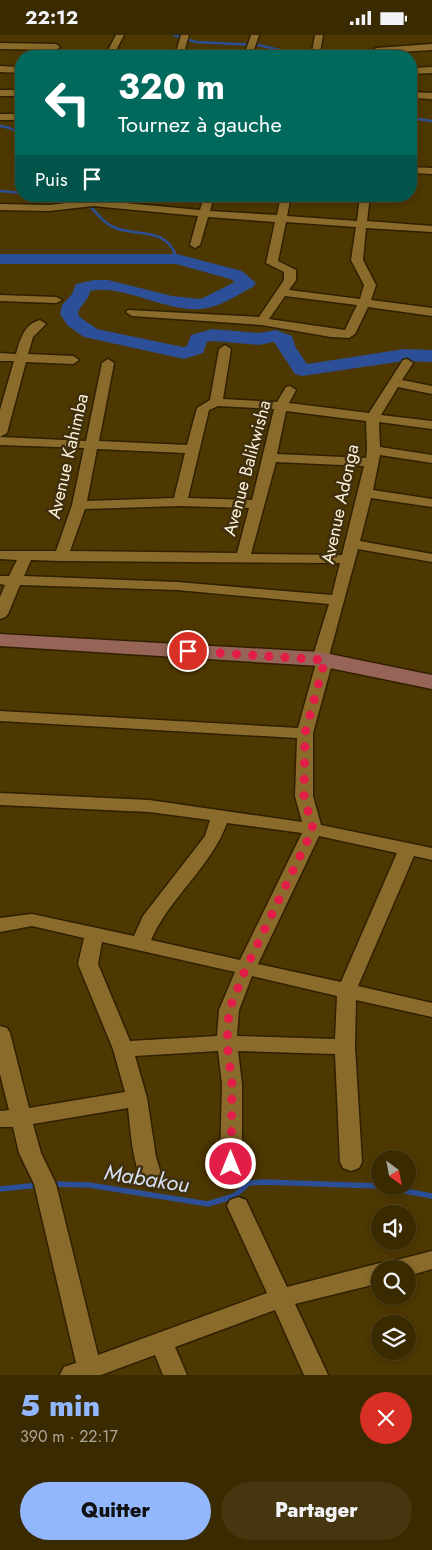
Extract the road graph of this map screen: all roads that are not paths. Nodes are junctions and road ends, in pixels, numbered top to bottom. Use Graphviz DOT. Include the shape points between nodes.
graph roads {
  1 [pos="60,35"];
  2 [pos="120,35"];
  3 [pos="185,35"];
  4 [pos="255,35"];
  5 [pos="319,35"];
  6 [pos="425,45"];
  7 [pos="0,46"];
  8 [pos="56,47"];
  9 [pos="56,50"];
  10 [pos="112,50"];
  11 [pos="180,50"];
  12 [pos="250,50"];
  13 [pos="316,50"];
  14 [pos="384,50"];
  15 [pos="432,55"];
  16 [pos="0,69"];
  17 [pos="15,70"];
  18 [pos="432,70"];
  19 [pos="417,71"];
  20 [pos="0,93"];
  21 [pos="15,93"];
  22 [pos="417,95"];
  23 [pos="432,96"];
  24 [pos="0,117"];
  25 [pos="15,117"];
  26 [pos="417,170"];
  27 [pos="432,171"];
  28 [pos="114,202"];
  29 [pos="126,202"];
  30 [pos="133,202"];
  31 [pos="209,202"];
  32 [pos="285,202"];
  33 [pos="364,202"];
  34 [pos="0,207"];
  35 [pos="206,214"];
  36 [pos="118,218"];
  37 [pos="282,218"];
  38 [pos="362,223"];
  39 [pos="432,229"];
  40 [pos="195,245"];
  41 [pos="282,292"];
  42 [pos="0,299"];
  43 [pos="56,300"];
  44 [pos="364,303"];
  45 [pos="132,312"];
  46 [pos="432,312"];
  47 [pos="262,321"];
  48 [pos="40,324"];
  49 [pos="225,349"];
  50 [pos="0,357"];
  51 [pos="22,358"];
  52 [pos="73,360"];
  53 [pos="108,363"];
  54 [pos="407,363"];
  55 [pos="396,383"];
  56 [pos="290,390"];
  57 [pos="432,390"];
  58 [pos="216,402"];
  59 [pos="281,406"];
  60 [pos="372,419"];
  61 [pos="432,425"];
  62 [pos="0,433"];
  63 [pos="0,441"];
  64 [pos="92,445"];
  65 [pos="192,449"];
  66 [pos="372,456"];
  67 [pos="270,458"];
  68 [pos="432,459"];
  69 [pos="365,493"];
  70 [pos="180,502"];
  71 [pos="432,503"];
  72 [pos="257,504"];
  73 [pos="79,505"];
  74 [pos="352,544"];
  75 [pos="0,555"];
  76 [pos="25,557"];
  77 [pos="61,557"];
  78 [pos="243,557"];
  79 [pos="432,558"];
  80 [pos="349,559"];
  81 [pos="7,580"];
  82 [pos="338,600"];
  83 [pos="0,614"];
  84 [pos="0,640"];
  85 [pos="323,660"];
  86 [pos="432,682"];
  87 [pos="0,716"];
  88 [pos="305,733"];
  89 [pos="0,799"];
  90 [pos="221,815"];
  91 [pos="313,829"];
  92 [pos="408,848"];
  93 [pos="432,854"];
  94 [pos="0,925"];
  95 [pos="94,935"];
  96 [pos="140,943"];
  97 [pos="246,968"];
  98 [pos="347,990"];
  99 [pos="432,1010"];
  100 [pos="0,1033"];
  101 [pos="227,1043"];
  102 [pos="345,1047"];
  103 [pos="123,1049"];
  104 [pos="137,1098"];
  105 [pos="21,1118"];
  106 [pos="0,1119"];
  107 [pos="30,1153"];
  108 [pos="351,1162"];
  109 [pos="231,1164"];
  110 [pos="152,1180"];
  111 [pos="238,1206"];
  112 [pos="432,1260"];
  113 [pos="416,1264"];
  114 [pos="371,1275"];
  115 [pos="281,1298"];
  116 [pos="162,1342"];
  117 [pos="80,1372"];
  118 [pos="175,1375"];
  119 [pos="316,1375"];
  1 -- 8 [label="street"];
  2 -- 10 [label="street"];
  3 -- 11 [label="street"];
  4 -- 12 [label="street"];
  5 -- 13 [label="street"];
  6 -- 14 [label="street"];
  6 -- 15 [label="street"];
  7 -- 8 [label="street"];
  8 -- 9 [label="street"];
  16 -- 17 [label="street"];
  18 -- 19 [label="street"];
  20 -- 21 [label="street"];
  22 -- 23 [label="street"];
  24 -- 25 [label="street"];
  26 -- 27 [label="street"];
  28 -- 34 [label="street" via="49,208"];
  29 -- 36 [label="street"];
  30 -- 35 [label="street"];
  31 -- 35 [label="street"];
  32 -- 37 [label="street"];
  33 -- 38 [label="street"];
  35 -- 37 [label="street"];
  35 -- 40 [label="street"];
  37 -- 38 [label="street"];
  37 -- 41 [label="street" via="272,263 290,270 290,280"];
  38 -- 39 [label="street"];
  38 -- 44 [label="street" via="357,260 370,285"];
  41 -- 44 [label="street"];
  41 -- 47 [label="street"];
  42 -- 43 [label="street"];
  44 -- 46 [label="street"];
  44 -- 47 [label="street" via="349,334"];
  45 -- 47 [label="street"];
  48 -- 51 [label="street" via="27,335"];
  49 -- 58 [label="street"];
  50 -- 51 [label="street"];
  51 -- 52 [label="street"];
  51 -- 62 [label="street"];
  53 -- 64 [label="street, Avenue Kahimba"];
  54 -- 55 [label="street"];
  55 -- 57 [label="street"];
  55 -- 60 [label="street"];
  56 -- 59 [label="street, Avenue Balikwisha"];
  58 -- 59 [label="street"];
  58 -- 65 [label="street" via="203,407"];
  59 -- 60 [label="street"];
  59 -- 67 [label="street, Avenue Balikwisha"];
  60 -- 61 [label="street"];
  60 -- 66 [label="street, Avenue Adonga"];
  63 -- 64 [label="street"];
  64 -- 65 [label="street"];
  64 -- 73 [label="street, Avenue Kahimba"];
  65 -- 70 [label="street"];
  66 -- 67 [label="street"];
  66 -- 68 [label="street"];
  66 -- 69 [label="street, Avenue Adonga"];
  67 -- 72 [label="street, Avenue Balikwisha"];
  69 -- 71 [label="street"];
  69 -- 74 [label="street, Avenue Adonga"];
  70 -- 72 [label="street"];
  70 -- 73 [label="street"];
  72 -- 78 [label="street, Avenue Balikwisha"];
  73 -- 77 [label="street, Avenue Kahimba"];
  74 -- 79 [label="street"];
  74 -- 80 [label="street, Avenue Adonga"];
  75 -- 76 [label="street"];
  76 -- 77 [label="street"];
  76 -- 81 [label="street"];
  77 -- 78 [label="street"];
  78 -- 80 [label="street"];
  80 -- 82 [label="street, Avenue Adonga"];
  81 -- 82 [label="street" via="177,585"];
  81 -- 83 [label="street"];
  82 -- 85 [label="street, Avenue Adonga"];
  84 -- 85 [label="street"];
  85 -- 86 [label="street"];
  85 -- 88 [label="street, Avenue Adonga"];
  87 -- 88 [label="street"];
  88 -- 91 [label="street, Avenue Adonga" via="304,796"];
  89 -- 90 [label="street" via="149,806"];
  90 -- 91 [label="street"];
  90 -- 96 [label="street" via="213,837 150,921"];
  91 -- 92 [label="street"];
  91 -- 97 [label="street"];
  92 -- 93 [label="street"];
  92 -- 98 [label="street"];
  94 -- 95 [label="street" via="32,920"];
  95 -- 96 [label="street"];
  95 -- 103 [label="street" via="88,964"];
  96 -- 97 [label="street"];
  97 -- 98 [label="street"];
  97 -- 101 [label="street" via="229,1010"];
  98 -- 99 [label="street"];
  98 -- 102 [label="street"];
  100 -- 105 [label="street"];
  101 -- 102 [label="street"];
  101 -- 103 [label="street"];
  101 -- 109 [label="street" via="232,1084"];
  102 -- 108 [label="street"];
  103 -- 104 [label="street"];
  104 -- 105 [label="street"];
  104 -- 110 [label="street" via="144,1157"];
  105 -- 106 [label="street"];
  105 -- 107 [label="street"];
  107 -- 117 [label="street" via="45,1184"];
  111 -- 115 [label="street"];
  112 -- 113 [label="street"];
  114 -- 115 [label="street"];
  115 -- 116 [label="street"];
  115 -- 119 [label="street"];
  116 -- 117 [label="street"];
  116 -- 118 [label="street"];
}
